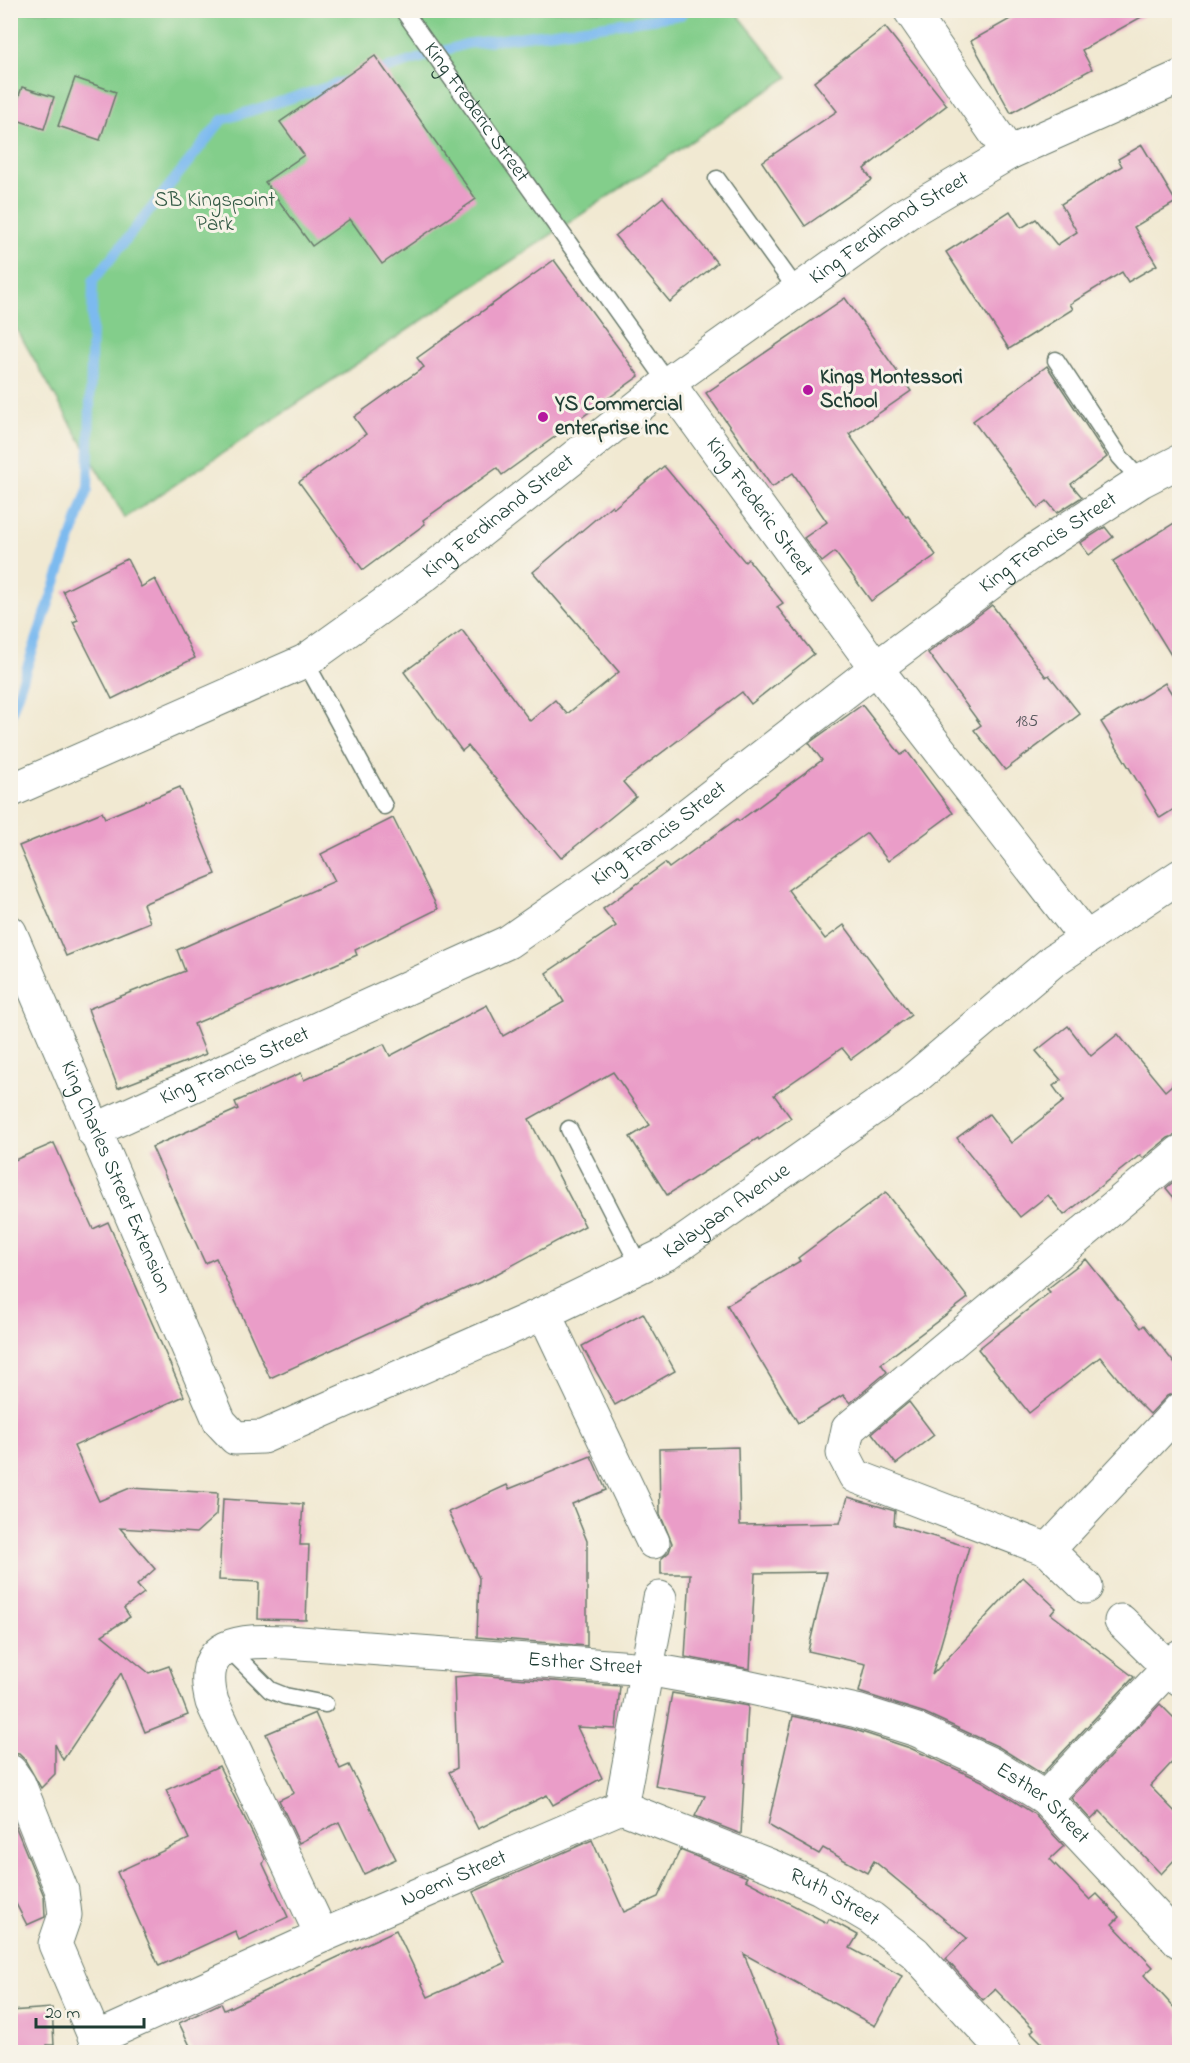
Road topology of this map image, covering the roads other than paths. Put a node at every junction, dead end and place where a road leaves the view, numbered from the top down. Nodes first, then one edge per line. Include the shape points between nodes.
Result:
1 (403, 10) edge
2 (910, 10) edge
3 (1179, 76) edge
4 (1009, 153) junction
5 (717, 179) dead end
6 (797, 290) junction
7 (1056, 360) dead end
8 (668, 383) junction
9 (1179, 461) edge
10 (1141, 481) junction
11 (305, 661) junction
12 (876, 668) junction
13 (10, 791) edge
14 (384, 806) dead end
15 (1179, 876) edge
16 (10, 932) edge
17 (1085, 937) junction
18 (569, 1129) dead end
19 (93, 1131) junction
20 (1179, 1152) edge
21 (640, 1267) junction
22 (544, 1313) junction
23 (1179, 1409) edge
24 (220, 1422) joint
25 (653, 1542) dead end
26 (1048, 1550) junction
27 (1086, 1587) dead end
28 (660, 1598) dead end
29 (1121, 1621) dead end
30 (226, 1646) junction
31 (1176, 1667) edge
32 (647, 1669) junction
33 (325, 1704) dead end
34 (10, 1771) edge
35 (1045, 1798) junction
36 (621, 1807) junction
37 (322, 1936) junction
38 (1179, 1942) edge
39 (98, 2046) edge
40 (1005, 2052) edge

1 - 8 lane, King Frederic Street
2 - 4 street
3 - 4 street, King Ferdinand Street
4 - 6 street, King Ferdinand Street via 907,213
5 - 6 lane
6 - 8 street, King Ferdinand Street
7 - 10 lane via 1120,457
8 - 11 street, King Ferdinand Street via 425,574
8 - 12 street, King Frederic Street
9 - 10 street, King Francis Street
10 - 12 street, King Francis Street via 1032,552
11 - 13 street, King Ferdinand Street
11 - 14 lane
12 - 17 street, King Frederic Street
12 - 19 street, King Francis Street via 656,838 508,942
15 - 17 street, Kalayaan Avenue
16 - 19 street, King Charles Street Extension
17 - 21 street, Kalayaan Avenue via 909,1083 668,1253
18 - 21 lane
19 - 24 street, King Charles Street Extension
20 - 26 street via 848,1429 843,1453 855,1476
21 - 22 street, Kalayaan Avenue
22 - 24 street, Kalayaan Avenue via 263,1437 235,1438
22 - 25 street
23 - 26 street
26 - 27 street
28 - 32 street
29 - 31 street
30 - 32 street, Esther Street via 248,1641 287,1642
30 - 33 lane via 270,1690
30 - 37 street via 211,1662 207,1681 212,1702
31 - 35 street
32 - 35 street, Esther Street via 857,1711 917,1730 991,1764
32 - 36 street
34 - 39 street via 28,1804 62,1891 65,1915 55,1944
35 - 38 street, Esther Street
36 - 37 street, Noemi Street
36 - 40 street, Ruth Street via 771,1866 820,1888 871,1918 915,1953
37 - 39 street, Noemi Street

